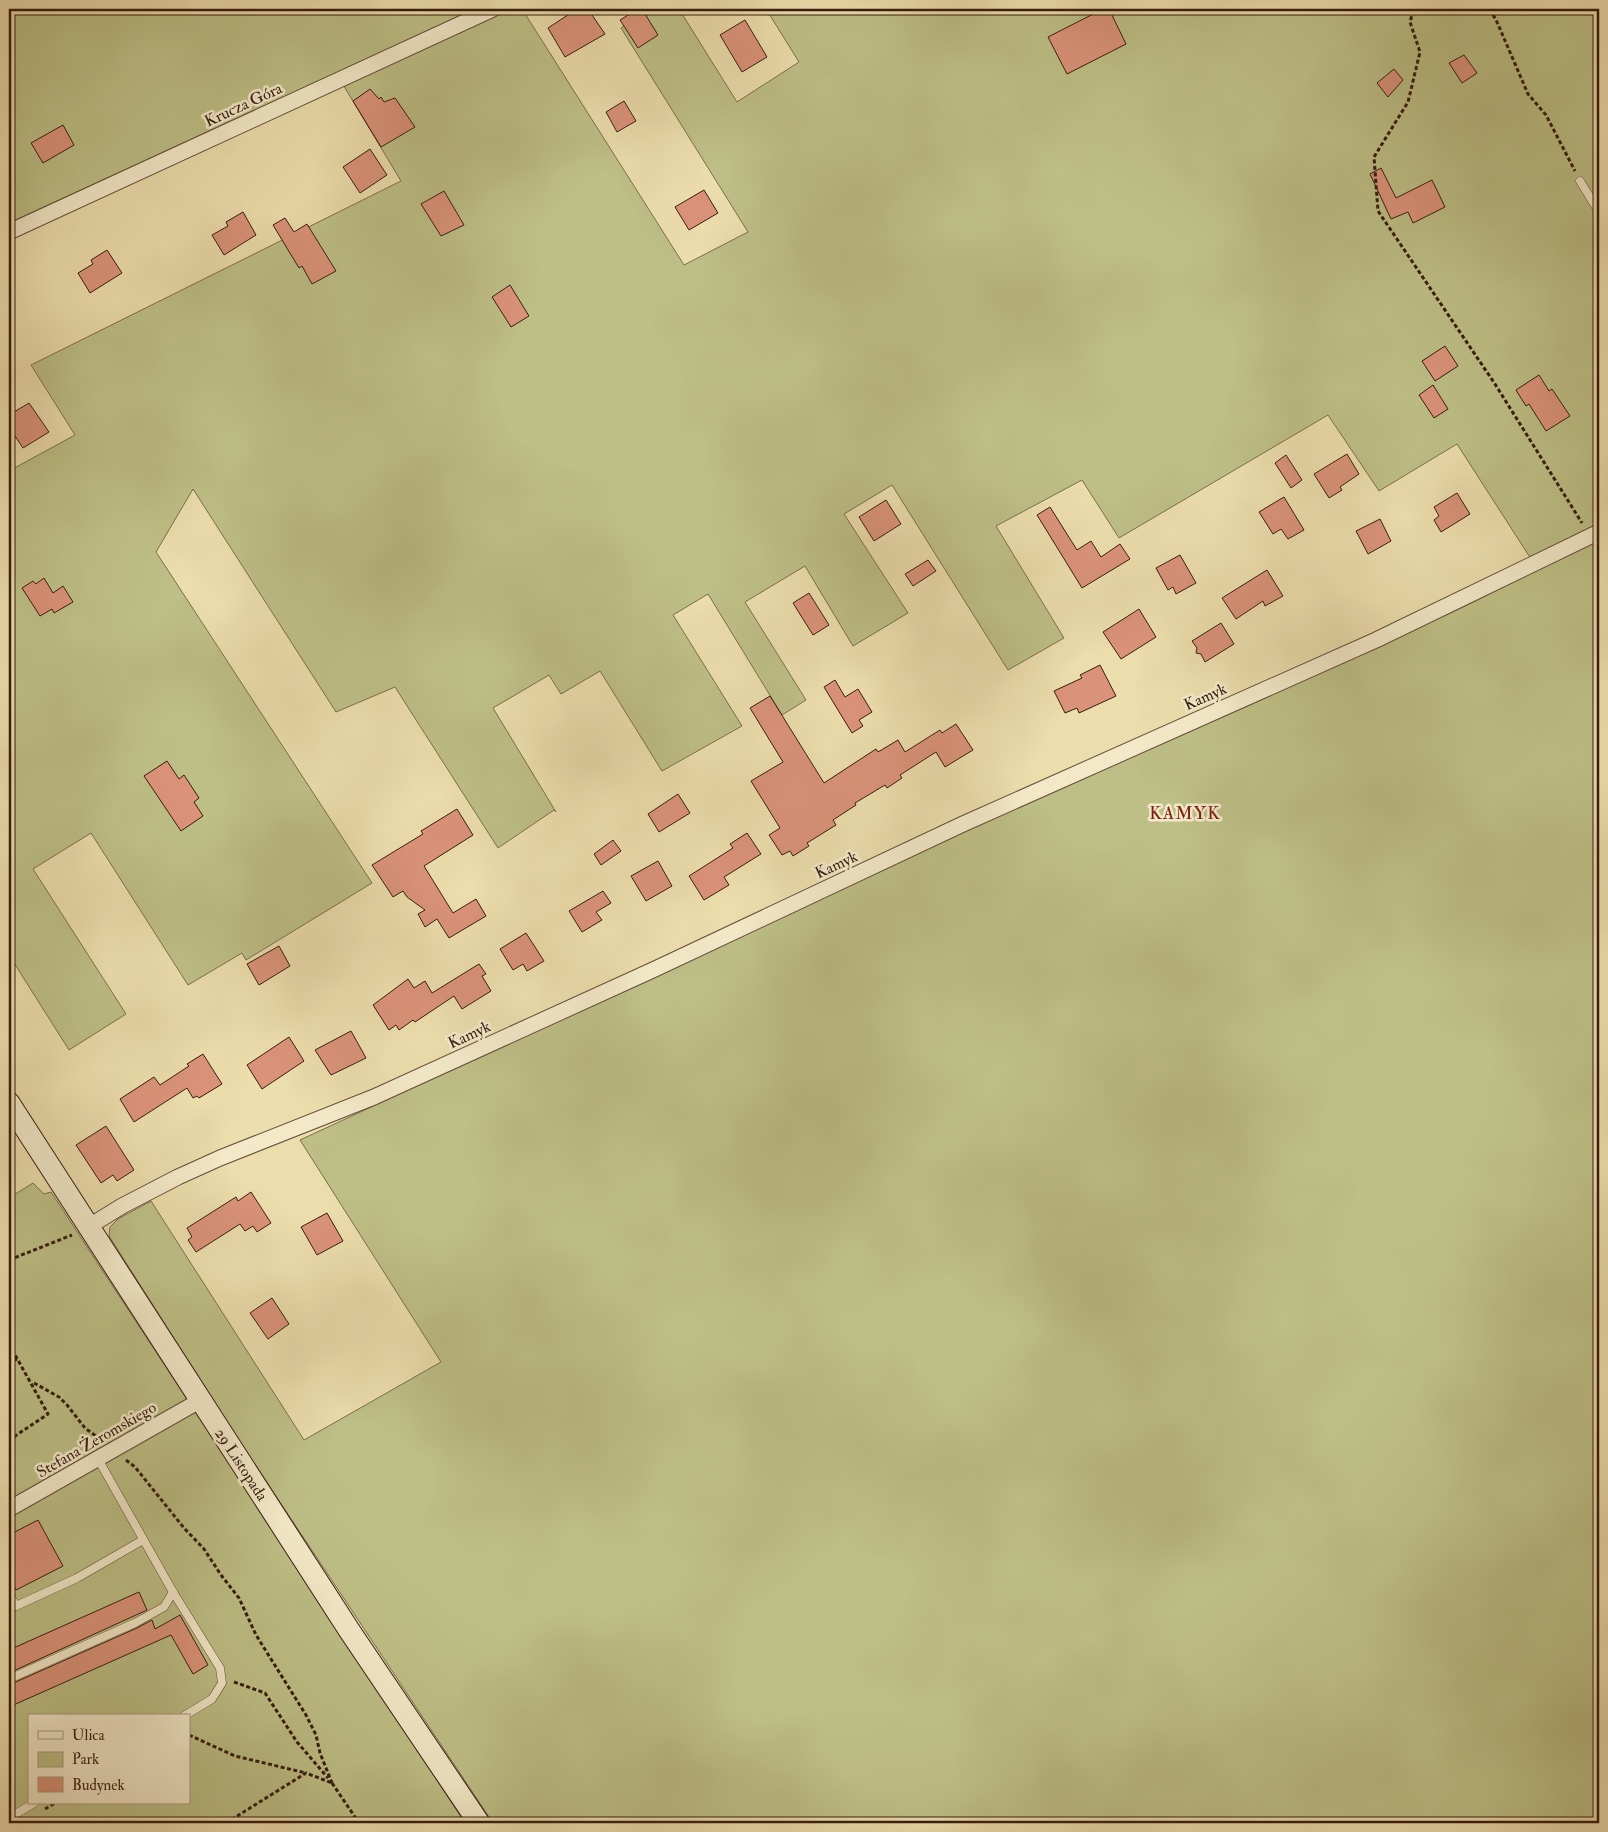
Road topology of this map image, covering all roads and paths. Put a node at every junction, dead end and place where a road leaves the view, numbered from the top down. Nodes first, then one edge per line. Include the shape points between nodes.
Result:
1 (493, 9) edge
2 (1422, 9) edge
3 (1490, 9) edge
4 (1580, 180) joint
5 (1599, 212) edge
6 (9, 232) edge
7 (1595, 534) edge
8 (9, 1103) edge
9 (88, 1226) junction
10 (9, 1260) edge
11 (9, 1344) edge
12 (17, 1359) junction
13 (9, 1363) edge
14 (34, 1383) dead end
15 (201, 1400) junction
16 (9, 1434) edge
17 (10, 1440) edge
18 (114, 1450) junction
19 (98, 1459) junction
20 (9, 1509) edge
21 (143, 1540) junction
22 (173, 1592) junction
23 (9, 1594) edge
24 (9, 1679) edge
25 (229, 1680) dead end
26 (188, 1714) edge
27 (190, 1735) edge
28 (306, 1773) junction
29 (9, 1777) edge
30 (332, 1783) junction
31 (15, 1788) dead end
32 (32, 1804) edge
33 (9, 1818) edge
34 (226, 1823) edge
35 (359, 1823) edge
36 (479, 1823) edge

1 - 6 street, Krucza Góra
2 - 7 path via 1412,15 1410,22 1420,52 1408,102 1374,157 1378,211
3 - 4 path via 1528,94 1546,115
4 - 5 lane
7 - 9 street, Kamyk via 1385,636 963,824 374,1097 178,1176
8 - 9 street, 29 Listopada
9 - 10 path
9 - 15 street, 29 Listopada
11 - 12 path
12 - 13 path
12 - 17 path via 48,1414
14 - 18 path via 59,1397 85,1428
15 - 18 street, Stefana Żeromskiego
15 - 36 street, 29 Listopada
16 - 17 path
18 - 19 street, Stefana Żeromskiego
18 - 30 path via 135,1467 204,1549 239,1598 256,1635 306,1715
19 - 20 street, Stefana Żeromskiego
19 - 21 lane
21 - 22 lane
21 - 23 lane via 77,1578 16,1606
22 - 24 lane via 164,1607 135,1623
22 - 26 lane via 220,1668 222,1683 212,1700
25 - 30 path via 265,1693 297,1742
27 - 28 path via 235,1756
28 - 30 path
28 - 34 path
29 - 31 path
30 - 35 path
32 - 33 lane

